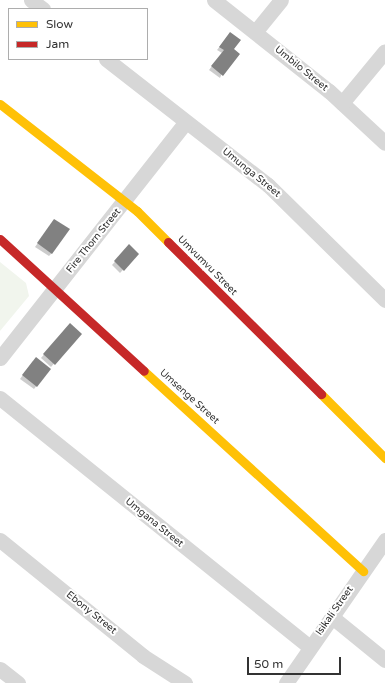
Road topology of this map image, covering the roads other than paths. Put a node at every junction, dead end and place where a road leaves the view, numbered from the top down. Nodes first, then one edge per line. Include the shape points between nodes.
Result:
1 (31, 0) edge
2 (214, 0) edge
3 (281, 0) edge
4 (42, 8) edge
5 (255, 32) junction
6 (385, 51) edge
7 (107, 60) edge
8 (342, 103) junction
9 (0, 104) edge
10 (186, 122) junction
11 (385, 143) edge
12 (125, 202) junction
13 (0, 239) edge
14 (55, 289) junction
15 (385, 300) edge
16 (0, 358) edge
17 (0, 398) edge
18 (385, 458) edge
19 (0, 540) edge
20 (385, 540) edge
21 (363, 571) junction
22 (332, 616) junction
23 (310, 647) junction
24 (385, 660) edge
25 (0, 669) edge
26 (18, 683) edge
27 (185, 683) edge
28 (286, 683) edge

1 - 4 street
2 - 5 street, Umbilo Street
3 - 5 street
5 - 8 street, Umbilo Street
6 - 8 street
7 - 10 street, Umunga Street
8 - 11 street, Umbilo Street
9 - 12 street, Umvumvu Street
10 - 12 street, Fire Thorn Street
10 - 15 street, Umunga Street via 279,195
12 - 14 street, Fire Thorn Street
12 - 18 street, Umvumvu Street
13 - 14 street, Umsenge Street
14 - 16 street, Fire Thorn Street
14 - 21 street, Umsenge Street
17 - 23 street, Umgana Street
19 - 27 street, Ebony Street via 143,656
20 - 21 street, Isikali Street
21 - 22 street, Isikali Street
22 - 23 street, Isikali Street
22 - 24 street
23 - 28 street, Isikali Street
25 - 26 street

